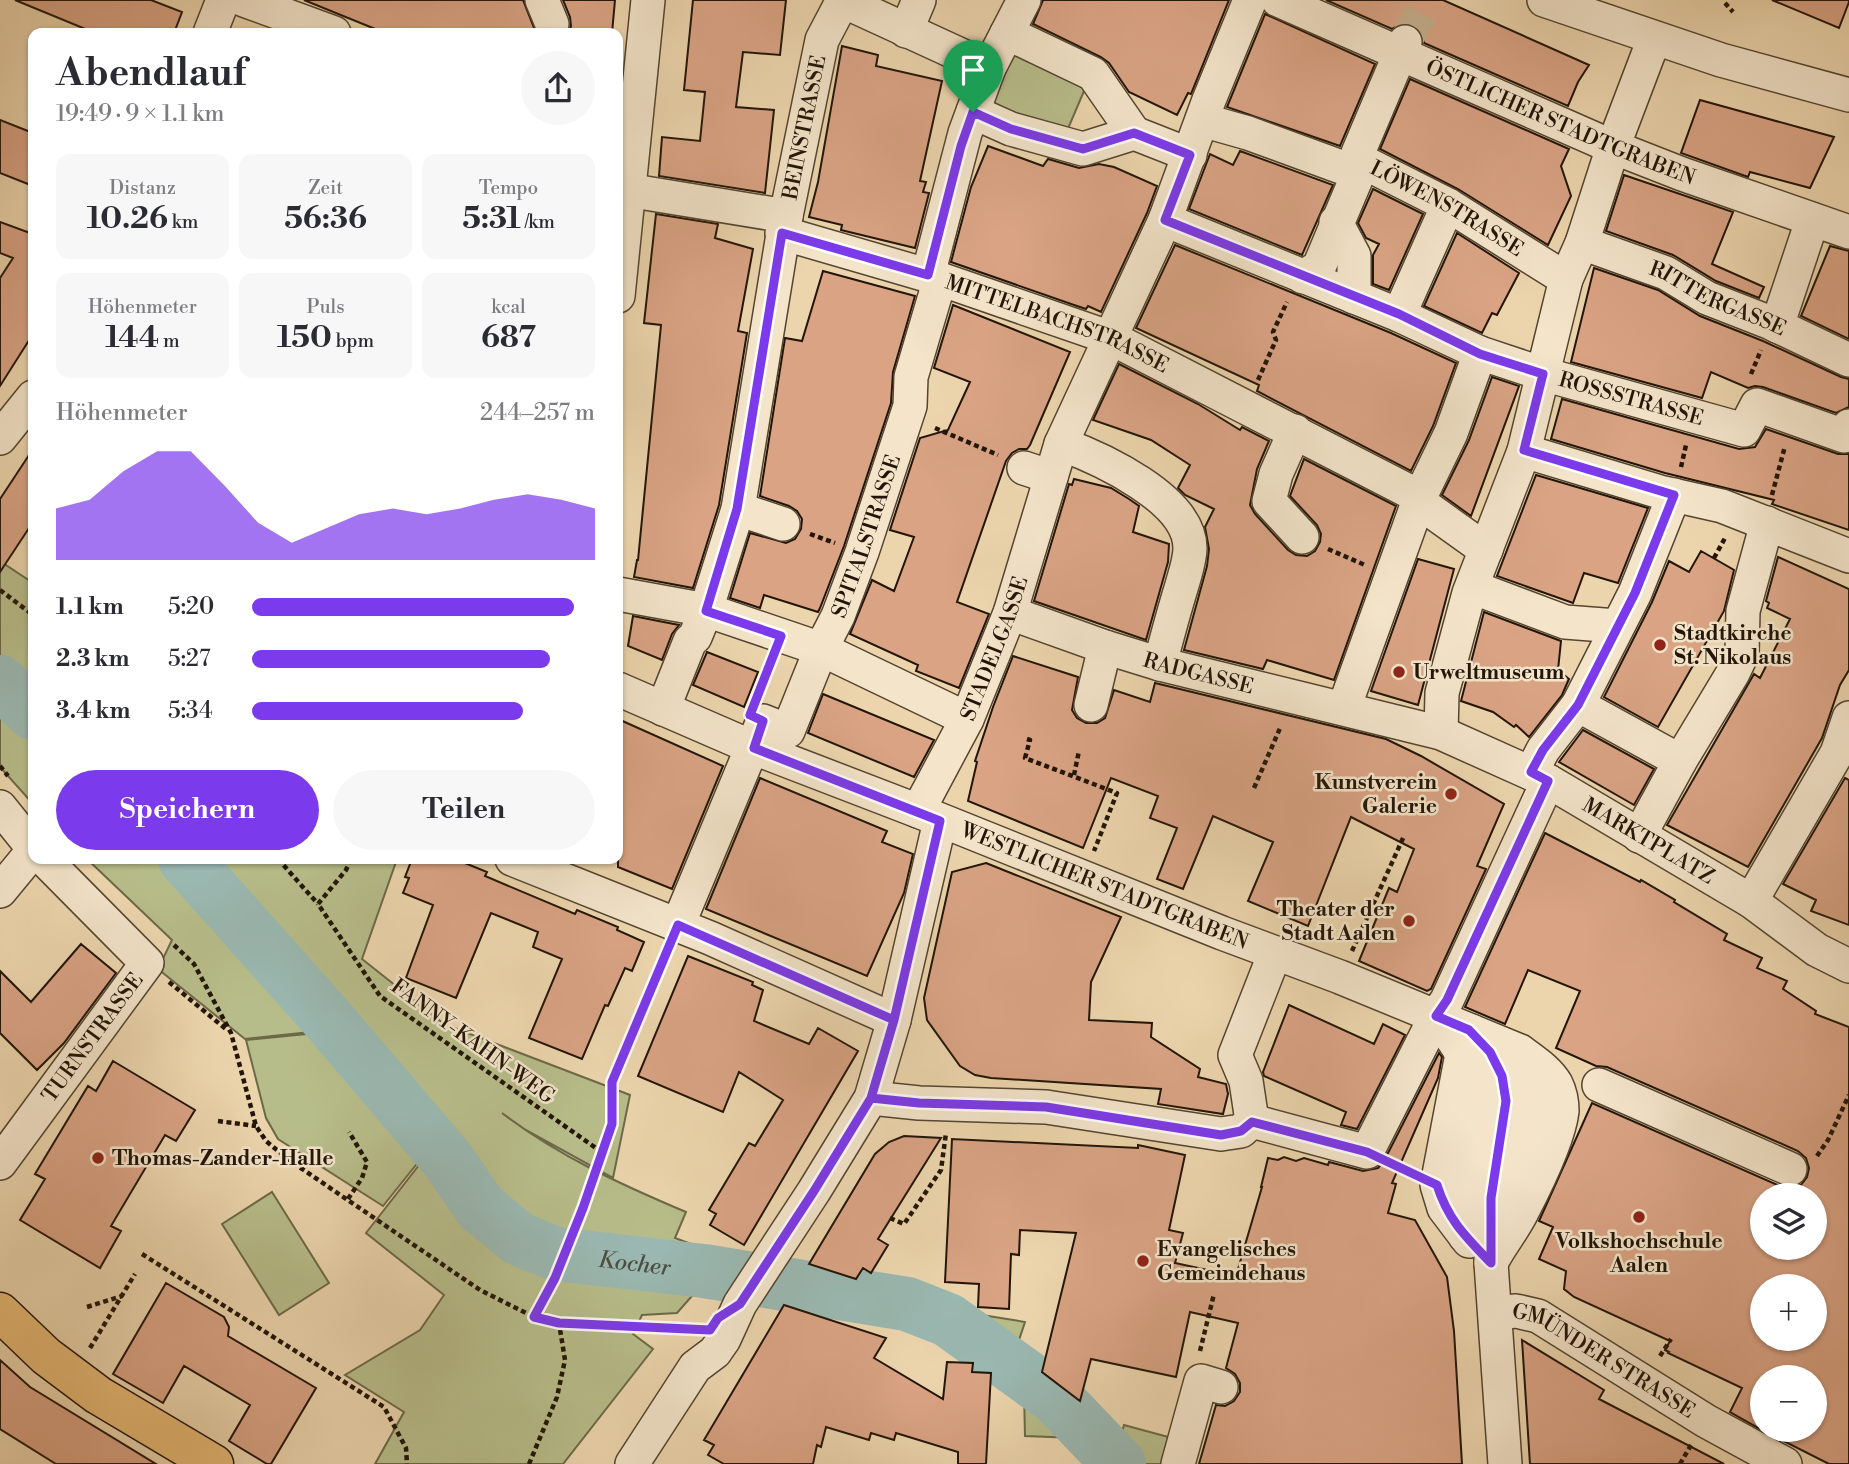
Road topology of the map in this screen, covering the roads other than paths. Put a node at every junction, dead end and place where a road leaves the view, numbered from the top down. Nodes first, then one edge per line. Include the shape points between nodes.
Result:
1 (223, 0) edge
2 (244, 0) edge
3 (648, 0) edge
4 (919, 0) edge
5 (1024, 0) edge
6 (1250, 0) edge
7 (1278, 0) edge
8 (1544, 0) edge
9 (843, 1) edge
10 (212, 28) edge
11 (320, 28) edge
12 (906, 31) junction
13 (1007, 33) junction
14 (1654, 39) junction
15 (1402, 47) junction
16 (989, 68) junction
17 (1849, 95) edge
18 (627, 107) edge
19 (969, 122) junction
20 (1134, 133) junction
21 (1197, 134) junction
22 (625, 144) edge
23 (1613, 147) junction
24 (1356, 166) junction
25 (627, 190) junction
26 (1448, 205) junction
27 (1811, 219) junction
28 (1165, 220) junction
29 (1336, 222) junction
30 (784, 224) junction
31 (1849, 232) edge
32 (623, 237) edge
33 (1582, 243) junction
34 (1301, 276) junction
35 (934, 277) junction
36 (1566, 279) junction
37 (1354, 297) junction
38 (1399, 314) junction
39 (1769, 323) junction
40 (1111, 338) junction
41 (1480, 354) junction
42 (1849, 360) edge
43 (1543, 374) junction
44 (28, 411) edge
45 (1849, 426) edge
46 (1295, 431) junction
47 (0, 438) edge
48 (1061, 444) junction
49 (1524, 450) junction
50 (1674, 495) junction
51 (1419, 500) junction
52 (737, 509) junction
53 (1764, 522) junction
54 (783, 524) road end
55 (1302, 537) road end
56 (1486, 550) junction
57 (1849, 556) edge
58 (1472, 587) junction
59 (623, 595) edge
60 (706, 611) junction
61 (1010, 613) junction
62 (1618, 626) junction
63 (1105, 648) junction
64 (821, 649) junction
65 (1160, 664) junction
66 (623, 691) edge
67 (1091, 705) dead end
68 (1578, 705) junction
69 (1344, 708) junction
70 (663, 709) junction
71 (967, 719) junction
72 (1849, 719) edge
73 (1440, 733) junction
74 (758, 735) junction
75 (1680, 761) junction
76 (1539, 777) junction
77 (0, 807) edge
78 (929, 816) junction
79 (1639, 836) junction
80 (28, 843) edge
81 (28, 856) edge
82 (49, 864) edge
83 (525, 864) edge
84 (0, 891) edge
85 (1751, 901) junction
86 (678, 925) junction
87 (1275, 953) junction
88 (1849, 966) edge
89 (1436, 1016) junction
90 (894, 1020) junction
91 (1466, 1042) junction
92 (1600, 1085) dead end
93 (871, 1098) junction
94 (1252, 1122) junction
95 (0, 1163) edge
96 (1790, 1169) road end
97 (1496, 1253) junction
98 (743, 1298) junction
99 (0, 1312) edge
100 (1495, 1313) junction
101 (695, 1367) junction
102 (1211, 1384) road end
103 (214, 1464) edge
104 (632, 1464) edge
105 (1178, 1464) edge
106 (1505, 1464) edge
107 (1785, 1464) edge

1 - 10 street
2 - 11 street
3 - 18 street
4 - 12 street
5 - 13 street, SPITALSTRASSE
6 - 21 street, STADELGASSE
7 - 15 street, ÖSTLICHER STADTGRABEN
8 - 14 street
9 - 12 street
9 - 30 street, BEINSTRASSE via 822,40
12 - 16 street
13 - 16 street, SPITALSTRASSE
13 - 20 street via 1095,69
14 - 17 street
14 - 23 street
15 - 23 street, ÖSTLICHER STADTGRABEN
15 - 24 street
16 - 19 street, SPITALSTRASSE
18 - 22 street
19 - 20 street via 1083,149
19 - 35 street, SPITALSTRASSE
20 - 21 street, LÖWENSTRASSE
21 - 24 street, LÖWENSTRASSE via 1248,133 1340,167
21 - 28 street, STADELGASSE
22 - 25 street
23 - 27 street, ÖSTLICHER STADTGRABEN
23 - 33 street
24 - 26 street, LÖWENSTRASSE via 1369,165
24 - 29 street via 1356,179
25 - 30 street, MITTELBACHSTRASSE
25 - 32 street
26 - 36 street, LÖWENSTRASSE
26 - 38 street
27 - 31 street, ÖSTLICHER STADTGRABEN
27 - 39 street
28 - 34 street, ROSSSTRASSE
28 - 40 street, STADELGASSE
29 - 34 street via 1319,267
29 - 37 street via 1354,256
30 - 35 street, MITTELBACHSTRASSE
30 - 52 street, BEINSTRASSE
33 - 36 street
33 - 39 street, RITTERGASSE via 1666,273 1707,298
34 - 37 street, ROSSSTRASSE
35 - 40 street, MITTELBACHSTRASSE
35 - 64 street, SPITALSTRASSE via 911,377 907,416 862,552
36 - 43 street
37 - 38 street, ROSSSTRASSE
38 - 41 street, ROSSSTRASSE
39 - 42 street, RITTERGASSE
40 - 46 street, MITTELBACHSTRASSE
40 - 48 street, STADELGASSE
41 - 43 street, ROSSSTRASSE
41 - 51 street via 1451,433
43 - 45 street, ROSSSTRASSE via 1744,430 1757,405 1844,436
43 - 49 street
44 - 47 street
46 - 51 street, MITTELBACHSTRASSE
46 - 55 street via 1269,501
48 - 61 street, STADELGASSE via 1037,473
48 - 65 street via 1142,484 1161,497 1185,528 1190,548
49 - 50 street
49 - 56 street
50 - 53 street
50 - 62 street
51 - 56 street, MITTELBACHSTRASSE
51 - 69 street
52 - 54 street
52 - 60 street, BEINSTRASSE
53 - 57 street
53 - 75 street via 1743,611 1742,654
56 - 58 street
58 - 62 street via 1565,622
58 - 73 street via 1442,693
59 - 60 street
60 - 64 street
60 - 70 street, BEINSTRASSE
61 - 63 street, RADGASSE
61 - 71 street, STADELGASSE
62 - 68 street
63 - 65 street, RADGASSE
63 - 67 street
64 - 71 street
64 - 74 street, SPITALSTRASSE via 788,731
65 - 69 street, RADGASSE
66 - 70 street, WESTLICHER STADTGRABEN
68 - 75 street
68 - 76 street via 1543,750
69 - 73 street, RADGASSE
70 - 74 street, WESTLICHER STADTGRABEN
71 - 78 street, STADELGASSE
72 - 85 street via 1837,753
73 - 76 street, MARKTPLATZ
74 - 78 street, WESTLICHER STADTGRABEN
74 - 86 street
75 - 79 street
76 - 79 street, MARKTPLATZ
76 - 89 street via 1447,1000
77 - 80 street
78 - 87 street, WESTLICHER STADTGRABEN
78 - 90 street, STADELGASSE
79 - 85 street, MARKTPLATZ
81 - 84 street
82 - 95 street, TURNSTRASSE via 147,964
83 - 86 street
85 - 88 street, MARKTPLATZ via 1817,950
86 - 90 street via 715,926 836,978
87 - 89 street, WESTLICHER STADTGRABEN
87 - 94 street via 1235,1055 1246,1081
89 - 91 street, GMÜNDER STRASSE
89 - 94 street via 1367,1152
90 - 93 street, STADELGASSE
91 - 97 street, GMÜNDER STRASSE via 1490,1052 1502,1076 1506,1101 1491,1198
91 - 97 street via 1480,1105 1466,1188 1465,1237
91 - 97 street via 1520,1051 1545,1071 1561,1098 1555,1136 1532,1191
92 - 96 street
93 - 94 street via 1046,1107 1221,1135 1241,1131
93 - 98 street, STADELGASSE
97 - 100 street, GMÜNDER STRASSE
98 - 101 street via 715,1352
98 - 101 street via 718,1318 701,1345
99 - 103 main road via 46,1356 98,1395
100 - 106 street
100 - 107 street, GMÜNDER STRASSE via 1538,1316 1706,1421
101 - 104 street
102 - 105 street

